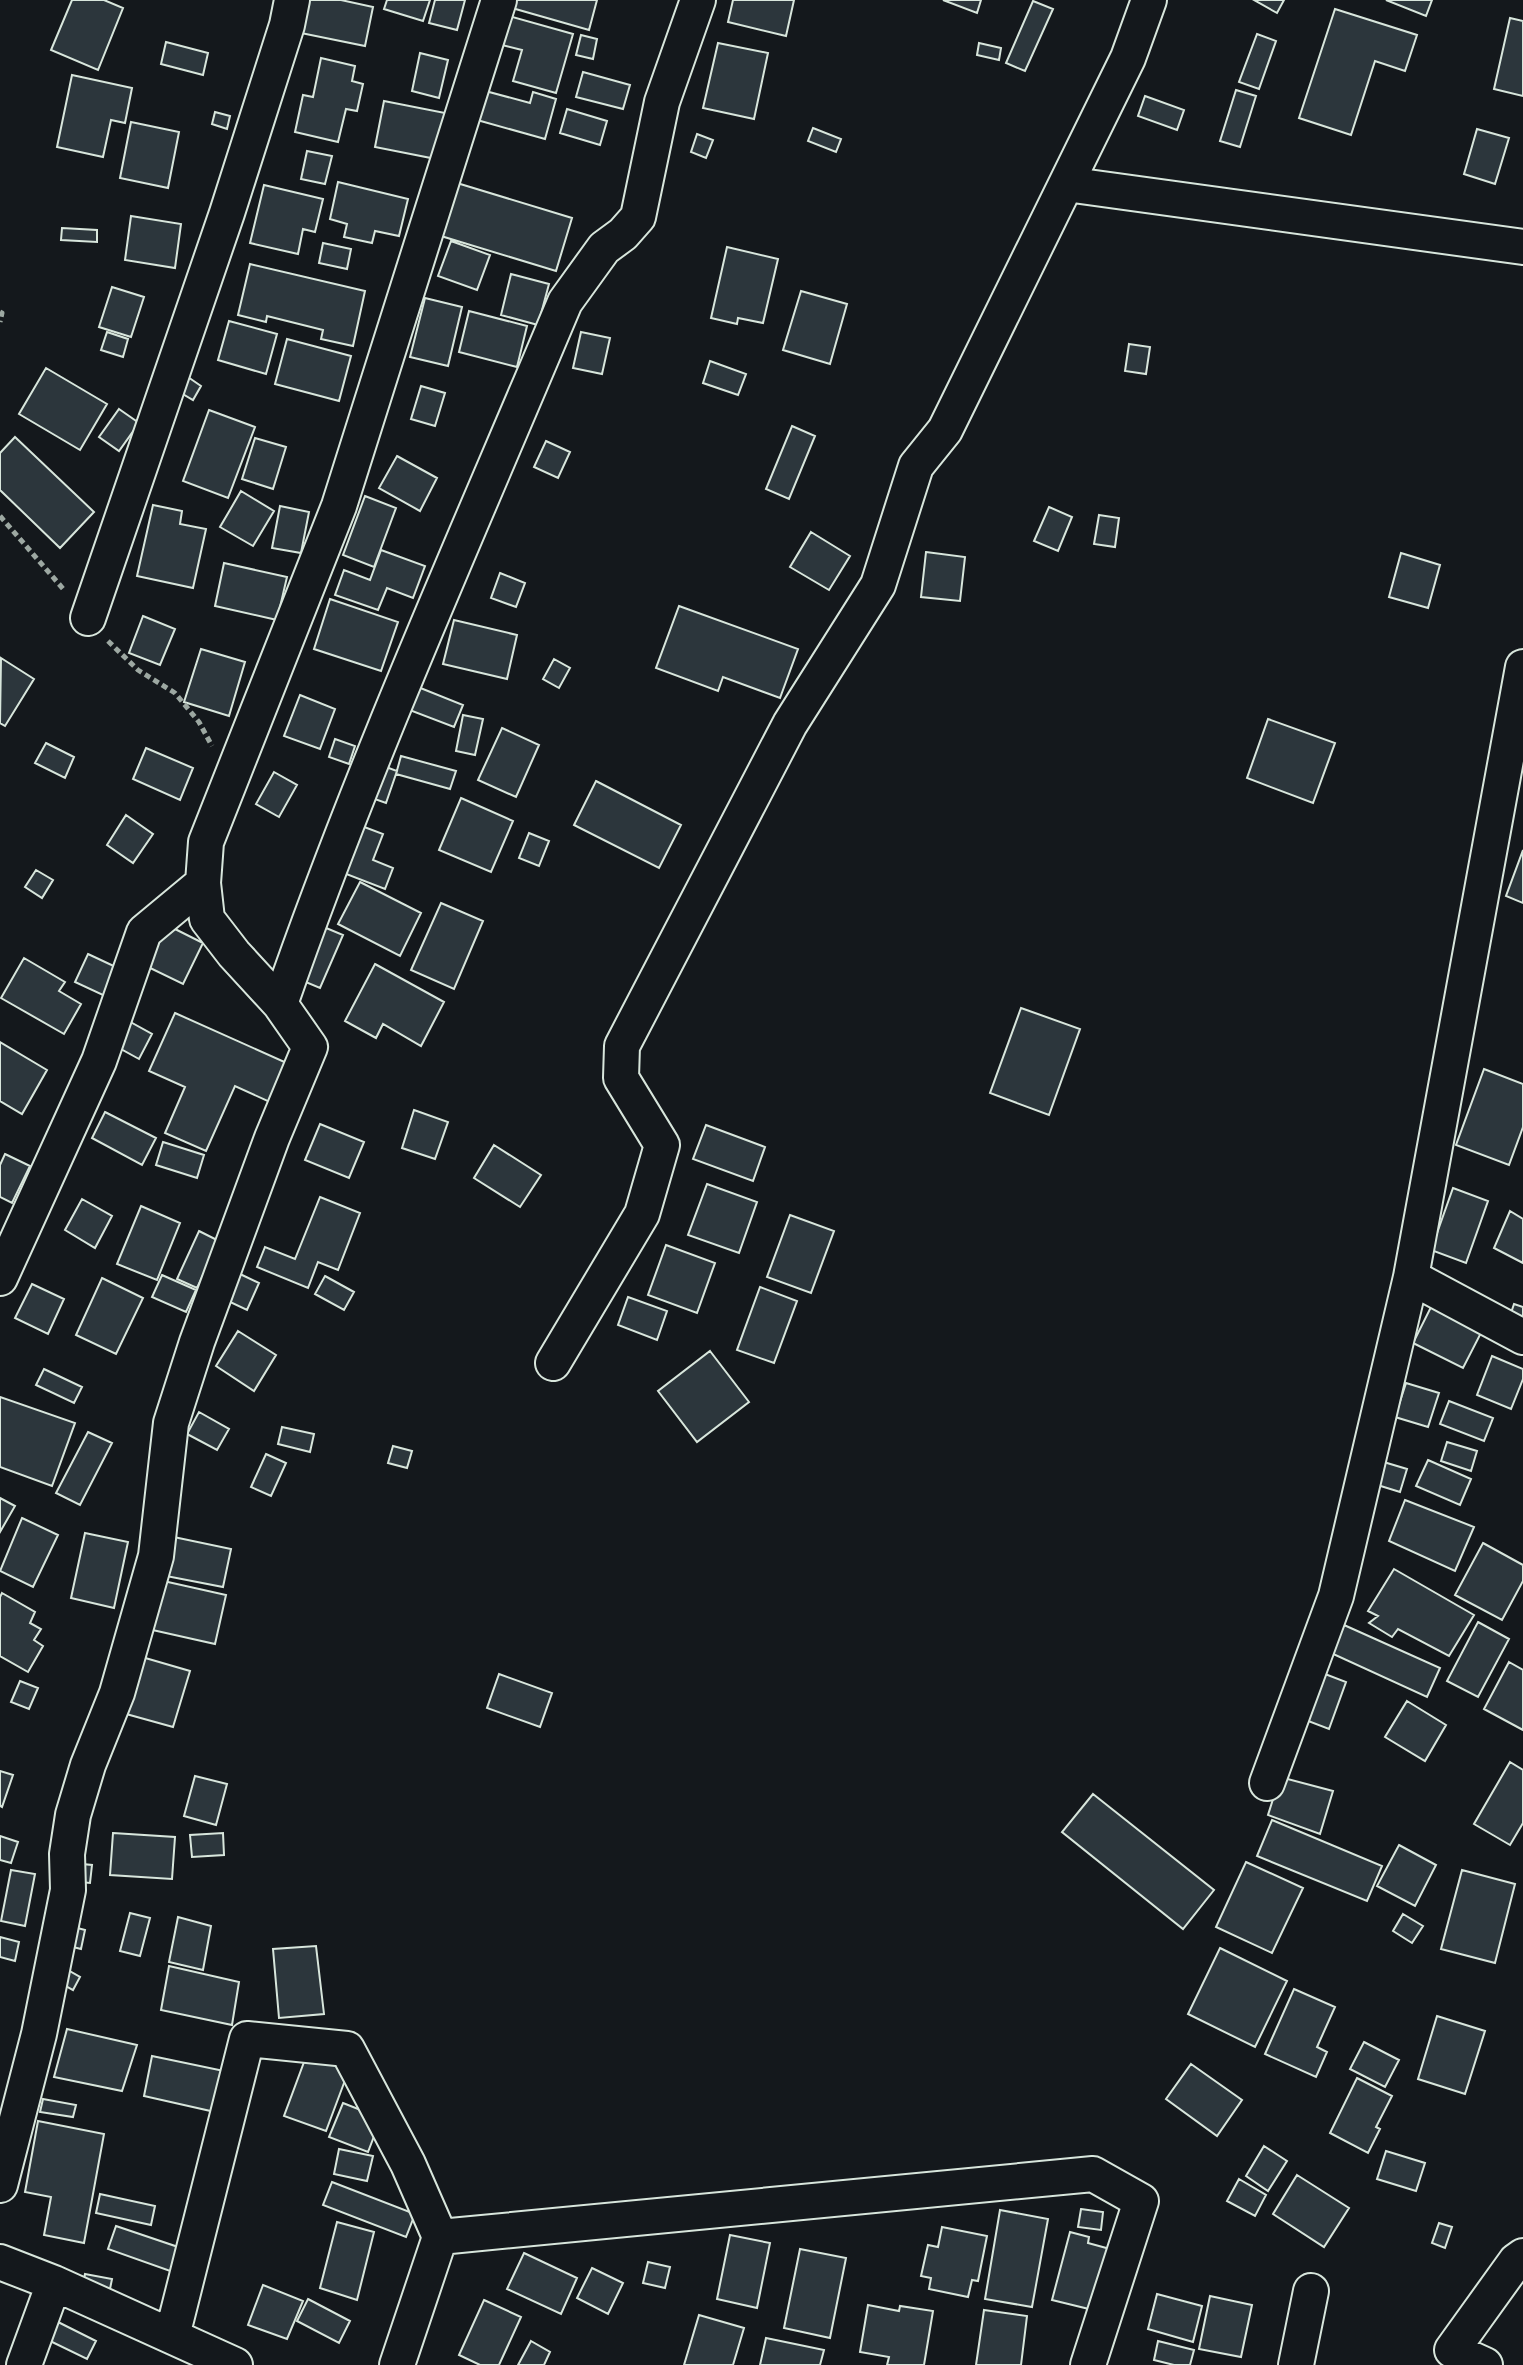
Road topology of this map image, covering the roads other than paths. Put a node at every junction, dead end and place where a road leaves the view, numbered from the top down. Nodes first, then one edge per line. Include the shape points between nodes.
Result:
1 (292, 0) edge
2 (499, 0) edge
3 (698, 0) edge
4 (1149, 0) edge
5 (1066, 184) junction
6 (1523, 247) edge
7 (88, 618) road end
8 (1523, 667) edge
9 (203, 883) junction
10 (280, 1004) junction
11 (1411, 1277) junction
12 (0, 1278) edge
13 (1523, 1337) edge
14 (553, 1363) dead end
15 (1267, 1783) dead end
16 (0, 2185) edge
17 (440, 2237) junction
18 (1523, 2256) edge
19 (0, 2262) edge
20 (54, 2283) junction
21 (1311, 2291) dead end
22 (172, 2336) junction
23 (24, 2365) edge
24 (235, 2365) edge
25 (397, 2365) edge
26 (1088, 2365) edge
27 (1296, 2365) edge
28 (1485, 2365) edge

1 - 7 street via 227,213
2 - 9 street via 339,506 206,842
3 - 10 street via 662,102 638,217 604,248 565,302 389,717
4 - 5 street via 1128,58
5 - 6 street
5 - 14 street via 945,430 916,466 878,585 790,724 622,1046 621,1078 662,1145 642,1214
8 - 11 street
9 - 10 street via 207,919
9 - 12 street via 144,932 99,1061
10 - 16 street via 310,1047 272,1138 171,1423 156,1556 117,1693 73,1815 68,1890 39,2034
11 - 13 street
11 - 15 street via 1336,1596
17 - 22 street via 347,2049 247,2039
17 - 25 street
17 - 26 street via 1093,2174 1141,2201
18 - 28 street via 1452,2350
19 - 20 street
20 - 22 street
20 - 23 street
21 - 27 street
22 - 24 street

